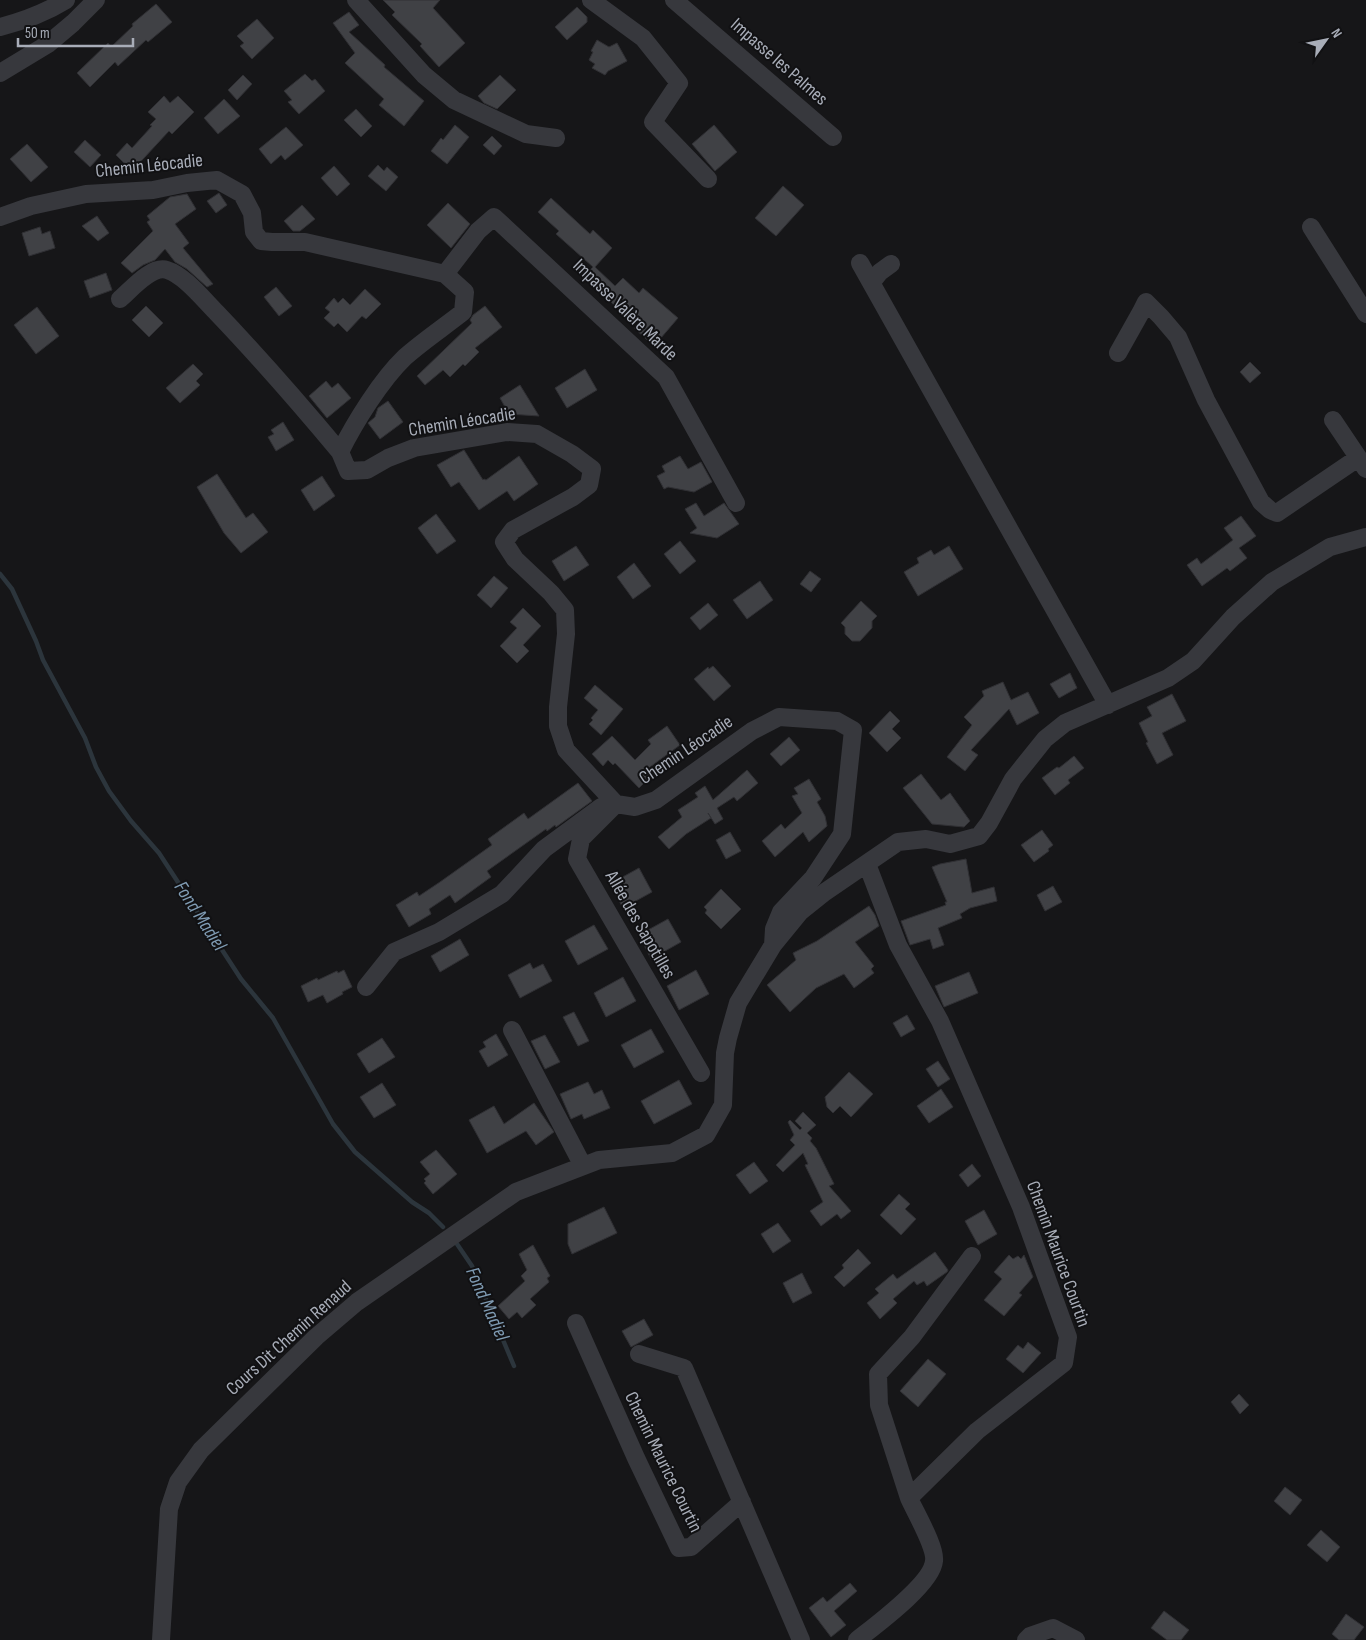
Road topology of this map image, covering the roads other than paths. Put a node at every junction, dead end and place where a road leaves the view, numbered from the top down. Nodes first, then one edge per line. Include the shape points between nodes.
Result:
1 (66, 0) edge
2 (96, 0) edge
3 (356, 0) edge
4 (591, 0) edge
5 (674, 0) edge
6 (0, 27) edge
7 (0, 73) edge
8 (556, 138) dead end
9 (833, 138) dead end
10 (708, 179) dead end
11 (0, 217) edge
12 (1311, 227) dead end
13 (860, 263) dead end
14 (891, 264) dead end
15 (445, 274) junction
16 (872, 282) junction
17 (120, 299) dead end
18 (1366, 314) edge
19 (1118, 354) dead end
20 (1333, 420) dead end
21 (340, 452) junction
22 (1362, 463) edge
23 (736, 503) dead end
24 (1366, 537) edge
25 (1108, 705) junction
26 (614, 801) junction
27 (867, 864) junction
28 (772, 945) junction
29 (366, 987) dead end
30 (512, 1030) dead end
31 (702, 1073) dead end
32 (583, 1166) junction
33 (972, 1256) dead end
34 (576, 1322) dead end
35 (639, 1354) dead end
36 (909, 1498) junction
37 (742, 1502) junction
38 (161, 1640) edge
39 (801, 1640) edge
40 (857, 1640) edge
41 (1026, 1640) edge
42 (1076, 1640) edge

1 - 6 street via 50,10
2 - 7 street via 48,44
3 - 8 street via 424,75 454,100 526,134
4 - 10 street via 643,38 678,83 653,122
5 - 9 street, Impasse les Palmes
11 - 15 street, Chemin Léocadie via 31,206 86,194 153,190 217,180 242,194 252,213 254,232 261,241 305,242
12 - 18 street
13 - 16 street
14 - 16 street
15 - 21 street, Chemin Léocadie via 465,292 463,312 405,358 383,383
15 - 23 street, Impasse Valère Marde via 478,231 494,217 666,377
16 - 25 street
17 - 21 street via 156,270 166,270 180,277 246,344
19 - 22 street via 1146,302 1178,337 1206,400 1261,502 1270,510 1277,513
20 - 22 street
21 - 26 street, Chemin Léocadie via 348,471 367,470 414,448 507,432 536,434 592,469 589,485 513,530 504,542 515,559 564,610 566,634 558,726 566,750
24 - 25 street, Cours Dit Chemin Renaud via 1330,547 1272,582 1233,617 1193,661 1168,678
25 - 27 street, Cours Dit Chemin Renaud via 1065,723 1045,739 1013,780 979,836 950,844 926,839 898,842
26 - 28 street, Chemin Léocadie via 635,807 656,800 752,731 780,717 837,721 853,730 842,834 812,878 781,912
26 - 29 street via 544,849 502,894 439,932 394,952
26 - 31 street, Allée des Sapotilles via 581,840 577,859
27 - 28 street, Cours Dit Chemin Renaud via 800,912
27 - 36 street, Chemin Maurice Courtin via 898,945 940,1022 1021,1208 1068,1337 1064,1363 977,1431
28 - 32 street, Cours Dit Chemin Renaud via 738,1003 725,1053 723,1105 706,1135 672,1153 600,1160
30 - 32 street
32 - 38 street, Cours Dit Chemin Renaud via 516,1192 357,1302 316,1337 201,1450 178,1482 169,1509
33 - 36 street via 912,1337 878,1374 879,1405
34 - 37 street, Chemin Maurice Courtin via 679,1548 691,1548
35 - 37 street via 684,1368
36 - 40 street via 932,1547 934,1562 914,1593
37 - 39 street
41 - 42 street via 1052,1628

